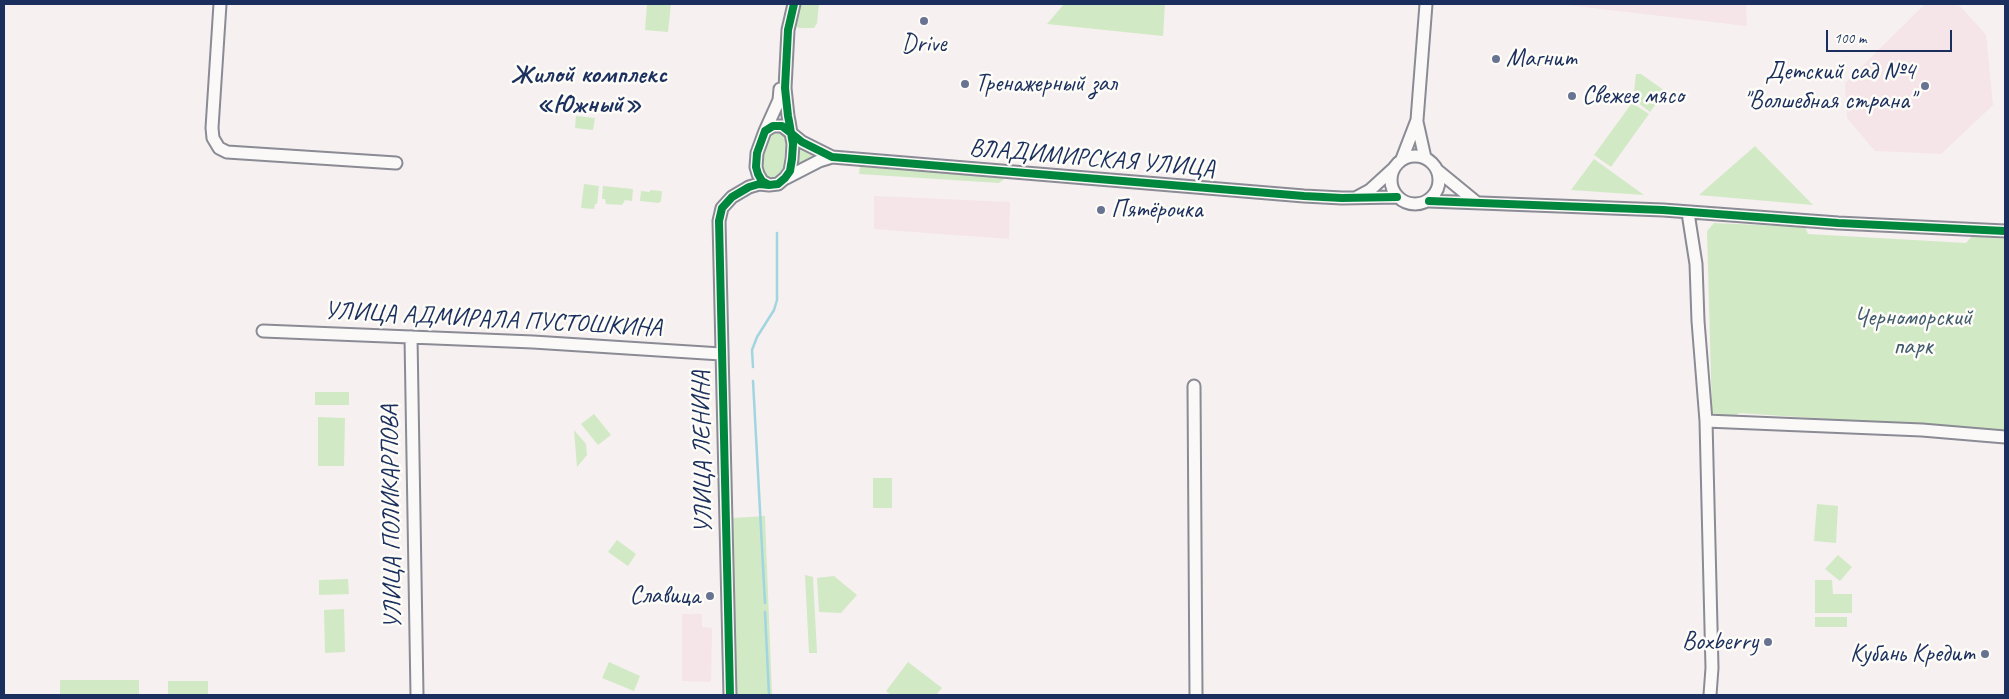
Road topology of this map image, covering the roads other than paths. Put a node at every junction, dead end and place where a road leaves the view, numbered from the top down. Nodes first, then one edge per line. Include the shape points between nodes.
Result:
1 (220, 4) edge
2 (792, 4) edge
3 (1426, 4) edge
4 (1417, 120) junction
5 (765, 132) junction
6 (791, 133) junction
7 (832, 157) junction
8 (1425, 158) junction
9 (1402, 159) junction
10 (396, 163) dead end
11 (756, 166) junction
12 (1393, 169) junction
13 (1437, 170) junction
14 (785, 178) junction
15 (769, 185) junction
16 (749, 187) junction
17 (1356, 197) junction
18 (1397, 197) junction
19 (1428, 201) junction
20 (1476, 202) junction
21 (1688, 213) junction
22 (2005, 232) edge
23 (263, 331) dead end
24 (411, 337) junction
25 (721, 354) junction
26 (1194, 386) dead end
27 (1706, 421) junction
28 (2005, 437) edge
29 (418, 695) edge
30 (730, 695) edge
31 (1196, 695) edge
32 (1710, 695) edge

1 - 10 street via 212,128 219,148 227,152
2 - 5 street via 784,30 779,100
2 - 6 street via 785,88
3 - 4 street
4 - 8 street
4 - 9 street
5 - 6 street, ВЛАДИМИРСКАЯ УЛИЦА via 773,126 782,126
5 - 11 street via 758,147
6 - 7 street, ВЛАДИМИРСКАЯ УЛИЦА
6 - 14 street via 792,159
7 - 14 street, ВЛАДИМИРСКАЯ УЛИЦА
7 - 17 street, ВЛАДИМИРСКАЯ УЛИЦА via 1304,196
8 - 9 street
8 - 13 street
9 - 12 street
11 - 15 street via 762,181
11 - 16 street
12 - 17 street via 1370,190
12 - 18 street via 1391,187
13 - 19 street via 1436,192
13 - 20 street
14 - 15 street, ВЛАДИМИРСКАЯ УЛИЦА via 778,184
15 - 16 street, ВЛАДИМИРСКАЯ УЛИЦА
16 - 25 street, УЛИЦА ЛЕНИНА via 732,197 722,208 719,221
17 - 18 street, ВЛАДИМИРСКАЯ УЛИЦА
18 - 19 street via 1412,205
19 - 20 street
20 - 21 street
21 - 22 street
21 - 27 street via 1696,264
23 - 24 street, УЛИЦА АДМИРАЛА ПУСТОШКИНА
24 - 25 street, УЛИЦА АДМИРАЛА ПУСТОШКИНА
24 - 29 street, УЛИЦА ПОЛИКАРПОВА
25 - 30 street, УЛИЦА ЛЕНИНА
26 - 31 street
27 - 28 street via 1922,430
27 - 32 street

